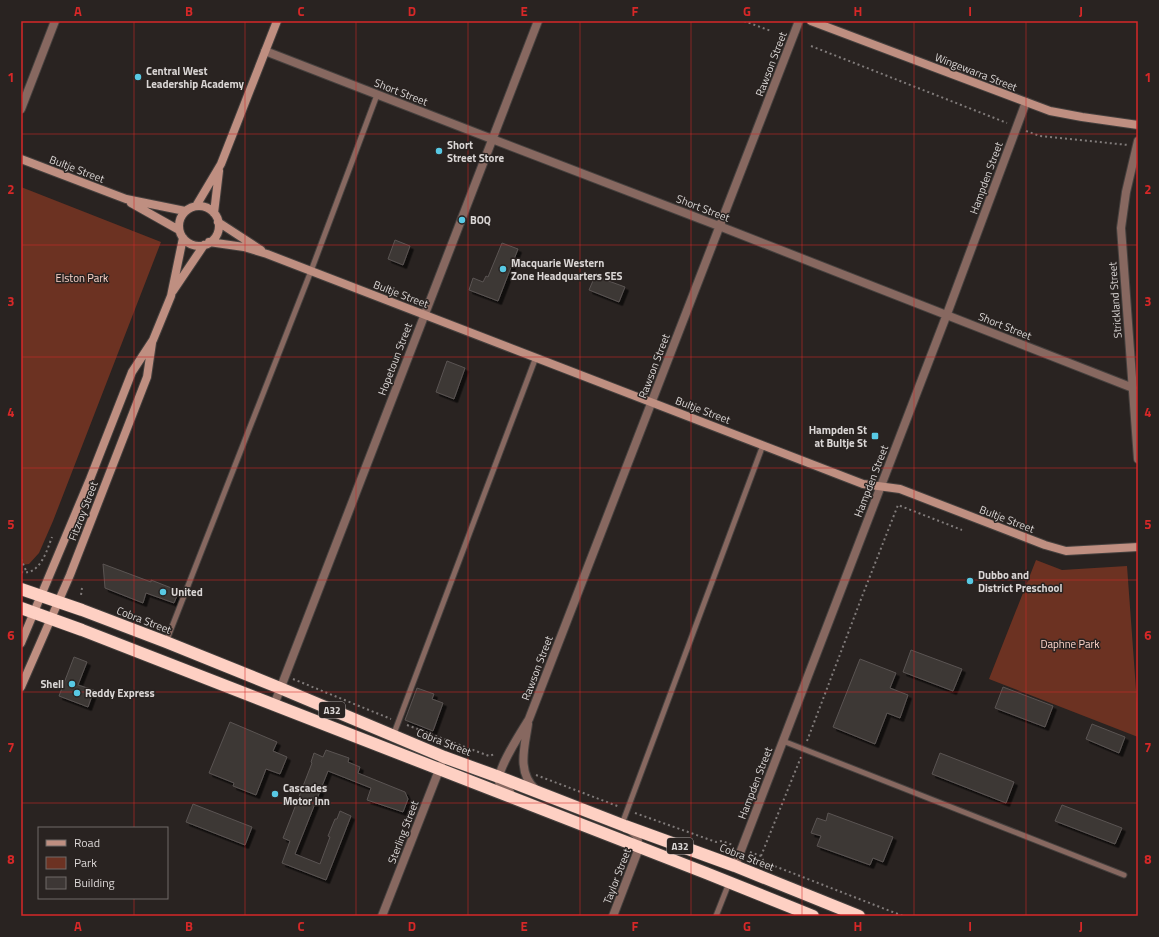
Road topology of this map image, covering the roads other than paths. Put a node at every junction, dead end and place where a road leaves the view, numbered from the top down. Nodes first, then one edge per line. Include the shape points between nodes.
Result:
1 (55, 21) edge
2 (277, 21) edge
3 (538, 21) edge
4 (799, 21) edge
5 (811, 21) edge
6 (265, 51) junction
7 (377, 95) junction
8 (1026, 102) junction
9 (21, 109) edge
10 (1138, 124) edge
11 (492, 140) junction
12 (1137, 144) edge
13 (21, 159) edge
14 (221, 164) junction
15 (126, 199) junction
16 (196, 206) junction
17 (185, 211) junction
18 (214, 213) junction
19 (218, 222) junction
20 (720, 226) junction
21 (179, 230) junction
22 (183, 238) junction
23 (207, 244) junction
24 (267, 254) junction
25 (311, 271) junction
26 (170, 296) junction
27 (947, 314) junction
28 (424, 315) junction
29 (153, 340) junction
30 (536, 357) junction
31 (1133, 388) junction
32 (652, 402) junction
33 (763, 445) junction
34 (1138, 459) edge
35 (880, 486) junction
36 (1138, 547) edge
37 (21, 589) edge
38 (40, 595) junction
39 (58, 602) junction
40 (21, 608) edge
41 (33, 613) junction
42 (51, 619) junction
43 (166, 642) junction
44 (21, 643) edge
45 (21, 687) edge
46 (280, 688) junction
47 (274, 705) junction
48 (529, 719) junction
49 (393, 736) junction
50 (783, 740) junction
51 (444, 757) junction
52 (439, 770) junction
53 (499, 777) junction
54 (540, 793) junction
55 (543, 809) junction
56 (623, 825) junction
57 (640, 848) junction
58 (735, 866) junction
59 (706, 872) junction
60 (1124, 875) dead end
61 (729, 882) junction
62 (806, 896) junction
63 (382, 916) edge
64 (613, 916) edge
65 (716, 916) edge
66 (813, 916) edge
67 (838, 916) edge
68 (858, 916) edge

1 - 9 street
2 - 6 street
3 - 11 street, Hopetoun Street
4 - 20 street, Rawson Street
5 - 8 street, Wingewarra Street
6 - 7 street, Short Street
6 - 14 street
7 - 11 street, Short Street
7 - 25 lane
8 - 10 street, Wingewarra Street via 1050,111
8 - 27 street, Hampden Street
11 - 20 street, Short Street
11 - 28 street, Hopetoun Street
12 - 31 street, Strickland Street via 1121,228
13 - 15 street, Bultje Street
14 - 16 street
14 - 18 street
15 - 17 street, Bultje Street
15 - 21 street, Bultje Street
16 - 17 street
16 - 18 street
17 - 21 street via 179,220
18 - 19 street
19 - 23 street via 216,236
19 - 24 street, Bultje Street
20 - 27 street, Short Street
20 - 32 street, Rawson Street
21 - 22 street
22 - 23 street via 192,245
22 - 26 street, Fitzroy Street
23 - 24 street, Bultje Street via 244,248
23 - 26 street, Fitzroy Street
24 - 25 street, Bultje Street
25 - 28 street, Bultje Street
25 - 43 lane
26 - 29 street, Fitzroy Street
27 - 31 street, Short Street
27 - 35 street, Hampden Street
28 - 30 street, Bultje Street
28 - 46 street, Hopetoun Street
29 - 38 street, Fitzroy Street via 132,372
29 - 39 street, Fitzroy Street via 147,377
30 - 32 street, Bultje Street
30 - 49 lane
31 - 34 street, Strickland Street
32 - 33 street, Bultje Street
32 - 48 street, Rawson Street
33 - 35 street, Bultje Street via 863,484
33 - 56 lane
35 - 36 street, Bultje Street via 900,489 1066,552
35 - 50 street, Hampden Street
37 - 38 highway, Cobra Street / A32
38 - 39 highway, Cobra Street / A32
38 - 41 street, Fitzroy Street
39 - 42 street, Fitzroy Street
39 - 43 highway, Cobra Street / A32
40 - 41 highway, A32
41 - 42 highway, A32
41 - 44 street, Fitzroy Street
42 - 45 street, Fitzroy Street
42 - 47 highway, A32
43 - 46 highway, Cobra Street / A32
46 - 47 street, Hopetoun Street
46 - 49 highway, Cobra Street / A32
47 - 52 highway, A32
48 - 53 street, Rawson Street via 506,758
48 - 54 street, Rawson Street via 523,755 524,772 529,783
49 - 51 highway, Cobra Street / A32
50 - 58 street, Hampden Street
50 - 60 lane
51 - 52 street, Sterling Street
51 - 53 highway, Cobra Street / A32
52 - 55 highway, A32
52 - 63 street, Sterling Street
53 - 54 highway, Cobra Street / A32
53 - 55 street via 503,788
54 - 56 highway, Cobra Street / A32
55 - 57 highway, A32
56 - 57 street, Taylor Street via 636,836
56 - 58 highway, Cobra Street / A32
57 - 59 highway, A32
57 - 64 street, Taylor Street
58 - 59 highway via 721,874
58 - 62 highway, Cobra Street / A32
58 - 66 highway via 737,876 742,880
59 - 61 highway, A32
61 - 65 lane
61 - 66 highway, A32
62 - 67 highway via 828,907
62 - 68 highway, Cobra Street / A32

